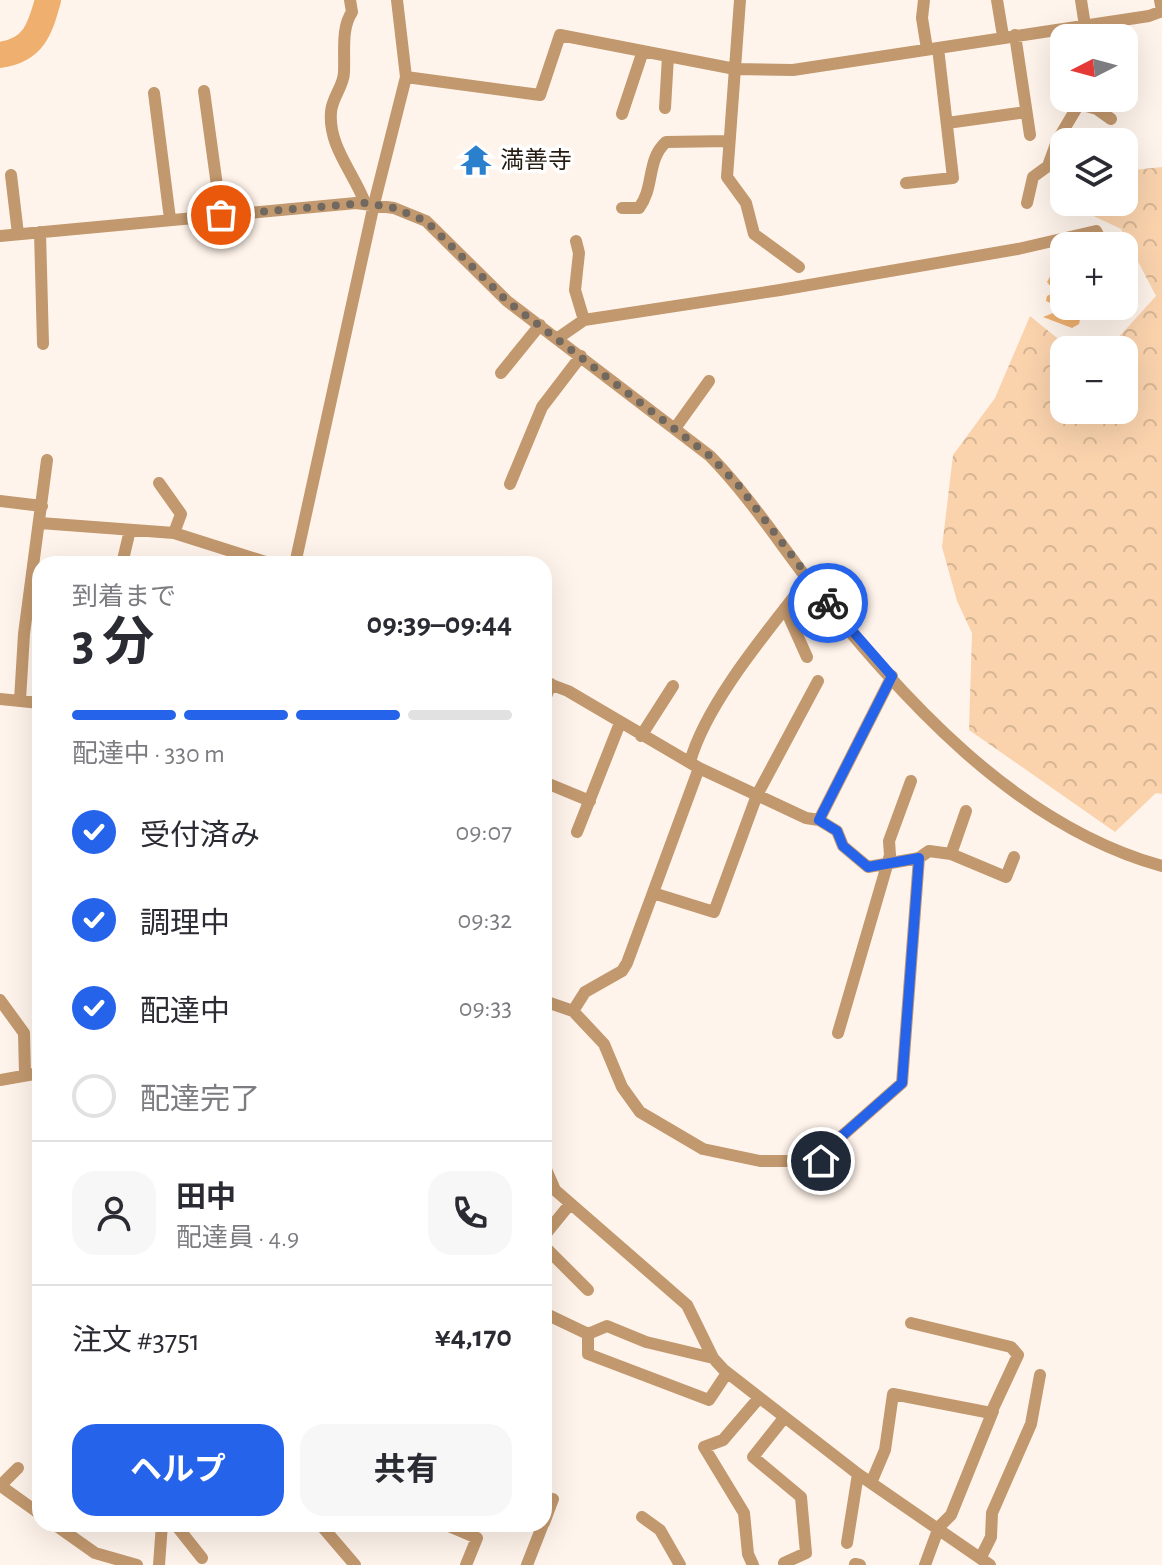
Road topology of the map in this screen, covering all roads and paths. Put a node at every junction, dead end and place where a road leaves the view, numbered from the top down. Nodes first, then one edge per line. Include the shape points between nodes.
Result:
1 (350, 0) edge
2 (397, 0) edge
3 (740, 0) edge
4 (924, 0) edge
5 (997, 0) edge
6 (1081, 0) edge
7 (1160, 0) edge
8 (1085, 24) edge
9 (1098, 24) edge
10 (1050, 31) edge
11 (1009, 36) junction
12 (932, 48) junction
13 (643, 51) junction
14 (668, 56) junction
15 (735, 69) junction
16 (406, 77) junction
17 (204, 91) dead end
18 (154, 93) dead end
19 (665, 108) dead end
20 (1026, 112) junction
21 (1072, 112) edge
22 (1101, 112) edge
23 (622, 114) dead end
24 (1111, 119) dead end
25 (947, 123) junction
26 (1030, 135) dead end
27 (729, 141) junction
28 (11, 175) dead end
29 (906, 183) dead end
30 (1027, 203) dead end
31 (369, 204) junction
32 (622, 208) dead end
33 (221, 215) junction
34 (170, 219) junction
35 (40, 232) junction
36 (18, 234) junction
37 (0, 236) edge
38 (576, 241) dead end
39 (1050, 242) edge
40 (799, 267) dead end
41 (584, 320) junction
42 (540, 325) junction
43 (558, 338) junction
44 (43, 344) dead end
45 (581, 356) junction
46 (501, 373) dead end
47 (709, 381) dead end
48 (676, 427) junction
49 (47, 460) dead end
50 (159, 483) dead end
51 (510, 484) dead end
52 (0, 501) edge
53 (42, 506) junction
54 (40, 523) junction
55 (130, 530) junction
56 (174, 533) junction
57 (35, 556) edge
58 (124, 556) edge
59 (247, 556) edge
60 (297, 556) edge
61 (32, 578) edge
62 (808, 579) junction
63 (785, 608) junction
64 (807, 657) dead end
65 (892, 676) junction
66 (818, 681) dead end
67 (552, 686) edge
68 (673, 686) dead end
69 (0, 699) edge
70 (20, 700) junction
71 (32, 702) edge
72 (620, 723) junction
73 (641, 736) junction
74 (695, 765) junction
75 (911, 781) dead end
76 (552, 785) edge
77 (757, 795) junction
78 (590, 801) junction
79 (966, 811) dead end
80 (819, 820) junction
81 (577, 832) dead end
82 (951, 854) junction
83 (1014, 857) dead end
84 (919, 858) junction
85 (887, 865) junction
86 (1162, 866) edge
87 (653, 893) junction
88 (0, 1000) edge
89 (552, 1004) edge
90 (573, 1011) junction
91 (838, 1033) dead end
92 (25, 1073) junction
93 (32, 1073) edge
94 (0, 1080) edge
95 (552, 1190) edge
96 (570, 1204) junction
97 (552, 1226) edge
98 (552, 1254) edge
99 (588, 1290) dead end
100 (552, 1317) edge
101 (911, 1323) dead end
102 (588, 1334) junction
103 (713, 1358) junction
104 (727, 1373) junction
105 (1040, 1375) dead end
106 (759, 1398) junction
107 (993, 1411) junction
108 (784, 1418) junction
109 (18, 1468) dead end
110 (858, 1474) junction
111 (871, 1483) junction
112 (0, 1486) edge
113 (32, 1508) edge
114 (642, 1517) dead end
115 (939, 1527) junction
116 (65, 1532) edge
117 (161, 1532) edge
118 (181, 1532) edge
119 (327, 1532) edge
120 (463, 1532) edge
121 (540, 1532) edge
122 (847, 1543) dead end
123 (202, 1558) dead end
124 (986, 1561) edge
125 (784, 1563) edge
126 (137, 1565) edge
127 (159, 1565) edge
128 (355, 1565) edge
129 (466, 1565) edge
130 (527, 1565) edge
131 (680, 1565) edge
132 (753, 1565) edge
133 (925, 1565) edge

1 - 31 street via 344,78 332,101 331,133
2 - 16 street
3 - 15 street
4 - 12 street via 922,18
5 - 11 street
6 - 8 street
7 - 9 street via 1162,11
10 - 11 street
11 - 12 street
11 - 20 street
12 - 15 street via 793,70
12 - 25 street
13 - 14 street
13 - 16 street via 560,35 540,95
13 - 23 street
14 - 15 street
14 - 19 street
15 - 27 street
16 - 31 street
17 - 33 street
18 - 34 street
20 - 25 street
20 - 26 street
21 - 30 street via 1048,166 1033,177
22 - 24 street
25 - 29 street via 953,178
27 - 32 street via 666,142 654,153 646,198 639,208
27 - 40 street via 727,177 746,203 754,234
28 - 36 street
31 - 33 street
31 - 42 street via 426,221 507,301
31 - 60 street
33 - 34 street
34 - 35 street
35 - 36 street
35 - 44 street
36 - 37 street
38 - 41 street via 575,290
39 - 41 street
41 - 43 street
42 - 43 street
42 - 46 street
43 - 45 street
45 - 48 street
45 - 51 street via 542,407
47 - 48 street
48 - 62 street via 739,486
49 - 53 street
50 - 56 street via 181,514
52 - 53 street
53 - 54 street
54 - 55 street
54 - 57 street
55 - 56 street
55 - 58 street
56 - 59 street
61 - 70 street
62 - 63 street
62 - 65 street
63 - 64 street
63 - 74 street via 696,741
65 - 80 street
65 - 86 street via 943,731 1032,806 1112,850
66 - 77 street
67 - 72 street
68 - 73 street
69 - 70 street
70 - 71 street
72 - 73 street
72 - 78 street
73 - 74 street
74 - 77 street
74 - 87 street
75 - 85 street via 889,841
76 - 78 street
77 - 80 street
77 - 87 street via 714,912
78 - 81 street
79 - 82 street
80 - 85 street via 837,831 843,846 868,867
82 - 83 street via 1006,877
82 - 84 street via 929,851
84 - 85 street
84 - 90 street via 902,1083 826,1150 821,1161 760,1161 703,1149 640,1112 622,1087 604,1044
85 - 91 street
87 - 90 street via 622,971 585,992
88 - 92 street via 24,1033
89 - 90 street
92 - 93 street
92 - 94 street
95 - 96 street
96 - 97 street
96 - 103 street via 687,1305
98 - 99 street
100 - 102 street
101 - 107 street via 1011,1347 1018,1355
102 - 103 street via 607,1326 646,1342
102 - 104 street via 588,1354 709,1400
103 - 104 street
104 - 106 street
105 - 124 street via 1031,1424 992,1513
106 - 108 street
106 - 132 street via 723,1440 704,1447 744,1513
107 - 111 street via 893,1394 885,1450
107 - 115 street via 951,1515
108 - 110 street
108 - 125 street via 753,1457 801,1497 806,1553
109 - 112 street
110 - 111 street
110 - 122 street
111 - 115 street
112 - 113 street
114 - 131 street via 660,1530
115 - 124 street
115 - 133 street
116 - 126 street via 95,1553
117 - 127 street
118 - 123 street
119 - 128 street
120 - 129 street via 477,1538
121 - 130 street

